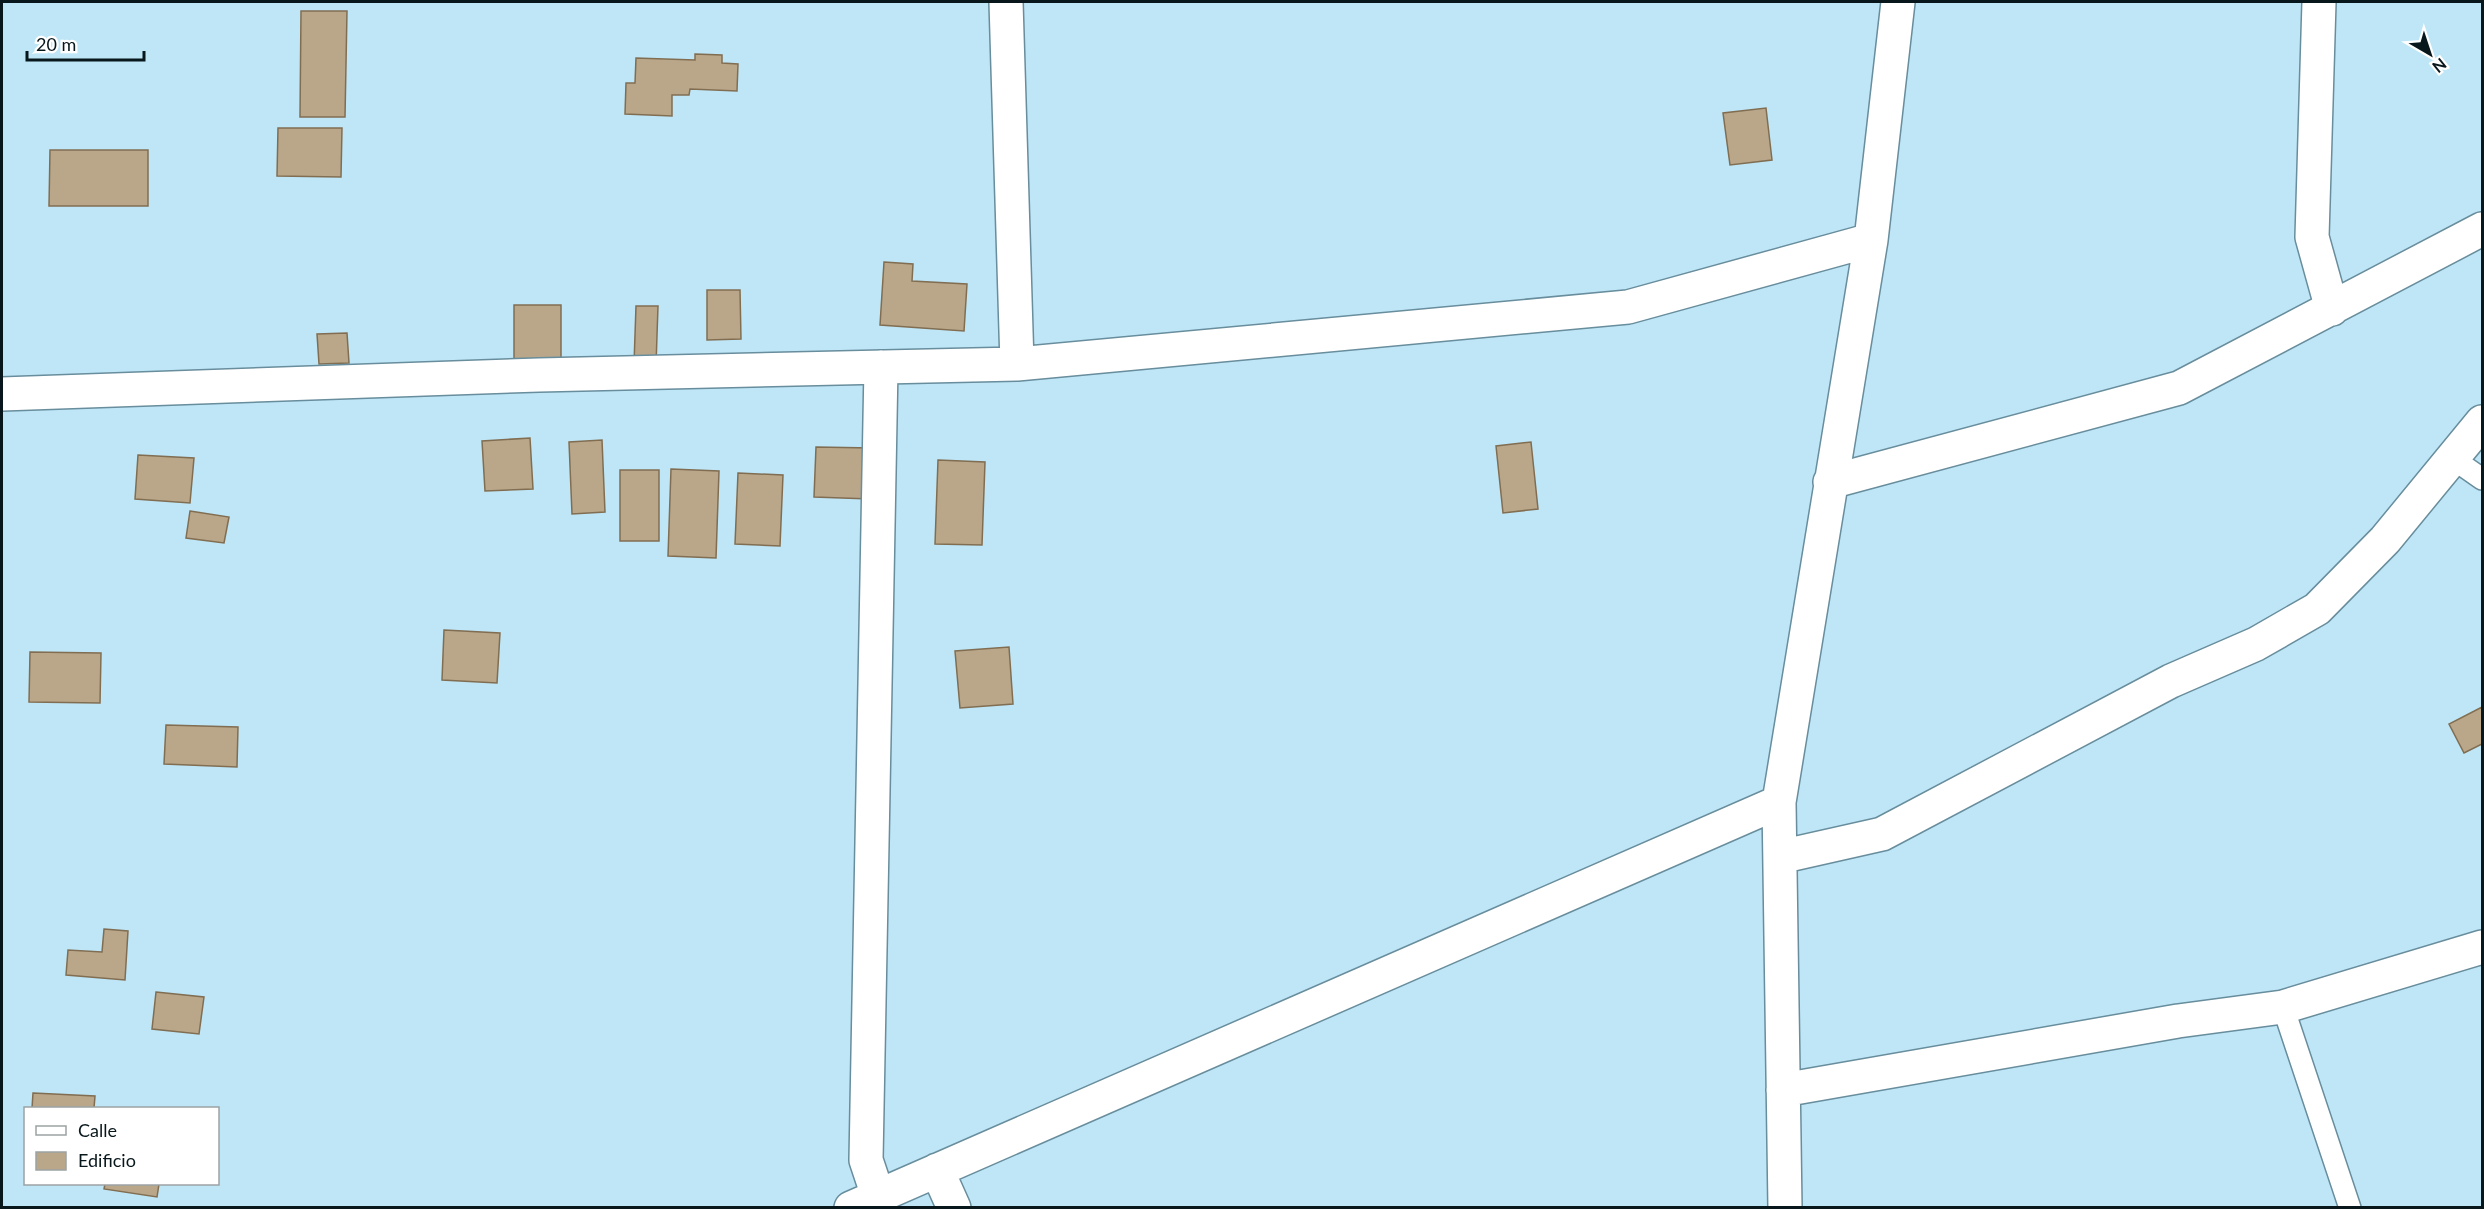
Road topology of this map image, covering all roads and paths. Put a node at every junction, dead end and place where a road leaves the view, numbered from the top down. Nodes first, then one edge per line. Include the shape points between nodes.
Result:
1 (1006, 2) edge
2 (1898, 2) edge
3 (2319, 2) edge
4 (2482, 229) edge
5 (1871, 240) junction
6 (2332, 309) junction
7 (1017, 364) junction
8 (881, 367) junction
9 (2, 394) edge
10 (2482, 422) edge
11 (2452, 458) junction
12 (2482, 479) edge
13 (1830, 482) junction
14 (1779, 802) junction
15 (1780, 856) junction
16 (2482, 947) edge
17 (2283, 1007) junction
18 (1783, 1090) junction
19 (937, 1170) junction
20 (865, 1202) edge
21 (954, 1208) edge
22 (1785, 1208) edge
23 (2350, 1208) edge

1 - 7 street
2 - 5 street
3 - 6 street via 2312,237
4 - 6 street
5 - 7 street via 1628,307
5 - 13 street
6 - 13 street via 2179,388
7 - 8 street
8 - 9 street
8 - 20 street
10 - 11 street
11 - 12 lane
11 - 15 street via 2385,540 2317,609 2256,644 2171,681 1882,834
13 - 14 street
14 - 15 street
14 - 19 street
15 - 18 street
16 - 17 street
17 - 18 street via 2178,1021
17 - 23 lane
18 - 22 street
19 - 20 street
19 - 21 street

